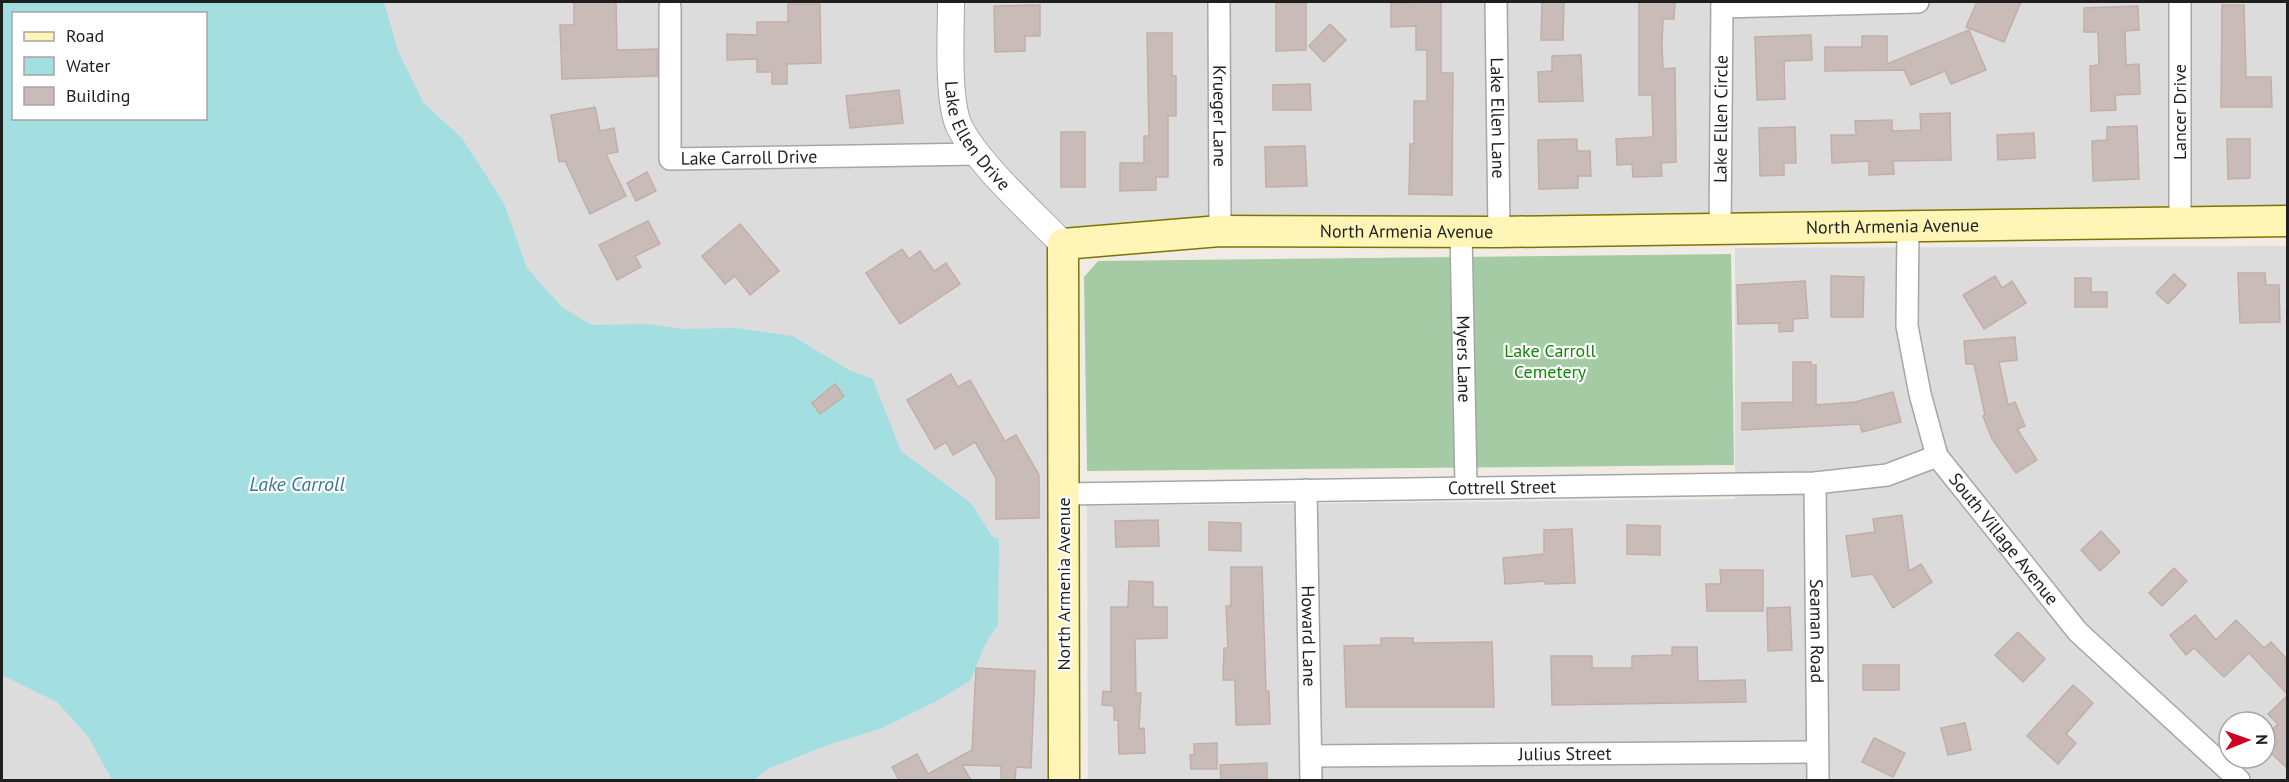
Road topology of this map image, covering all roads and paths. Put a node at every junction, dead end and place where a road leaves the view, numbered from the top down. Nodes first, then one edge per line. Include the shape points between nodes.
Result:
1 (951, 2) edge
2 (1219, 2) edge
3 (1496, 2) edge
4 (1918, 2) edge
5 (2180, 2) edge
6 (1722, 4) edge
7 (670, 8) dead end
8 (978, 154) junction
9 (2288, 221) edge
10 (2180, 222) junction
11 (1908, 227) junction
12 (1720, 230) junction
13 (1220, 231) junction
14 (1461, 231) junction
15 (1499, 232) junction
16 (1063, 244) junction
17 (1937, 456) junction
18 (1815, 483) junction
19 (1466, 486) junction
20 (1306, 490) junction
21 (1064, 494) junction
22 (1817, 753) junction
23 (1311, 756) junction
24 (1064, 780) edge
25 (1311, 780) edge
26 (1818, 780) edge
27 (2239, 780) edge

1 - 8 street, Lake Ellen Drive via 953,91 959,124
2 - 13 street, Krueger Lane
3 - 15 street, Lake Ellen Lane
4 - 6 street, Lake Ellen Circle
5 - 10 street, Lancer Drive
6 - 12 street, Lake Ellen Circle
7 - 8 street, Lake Carroll Drive via 670,159
8 - 16 street, Lake Ellen Drive
9 - 10 main road, North Armenia Avenue
10 - 11 main road, North Armenia Avenue
11 - 12 main road, North Armenia Avenue
11 - 17 street, South Village Avenue via 1907,326
12 - 15 main road, North Armenia Avenue
13 - 14 main road, North Armenia Avenue
13 - 16 main road, North Armenia Avenue
14 - 15 main road, North Armenia Avenue
14 - 19 street, Myers Lane
16 - 21 main road, North Armenia Avenue
17 - 18 street, Cottrell Street via 1887,475
17 - 27 street, South Village Avenue via 2078,633
18 - 19 street, Cottrell Street
18 - 22 street, Seaman Road
19 - 20 street, Cottrell Street
20 - 21 street, Cottrell Street
20 - 23 street, Howard Lane
21 - 24 main road, North Armenia Avenue
22 - 23 street, Julius Street
22 - 26 street, Seaman Road
23 - 25 street, Howard Lane

